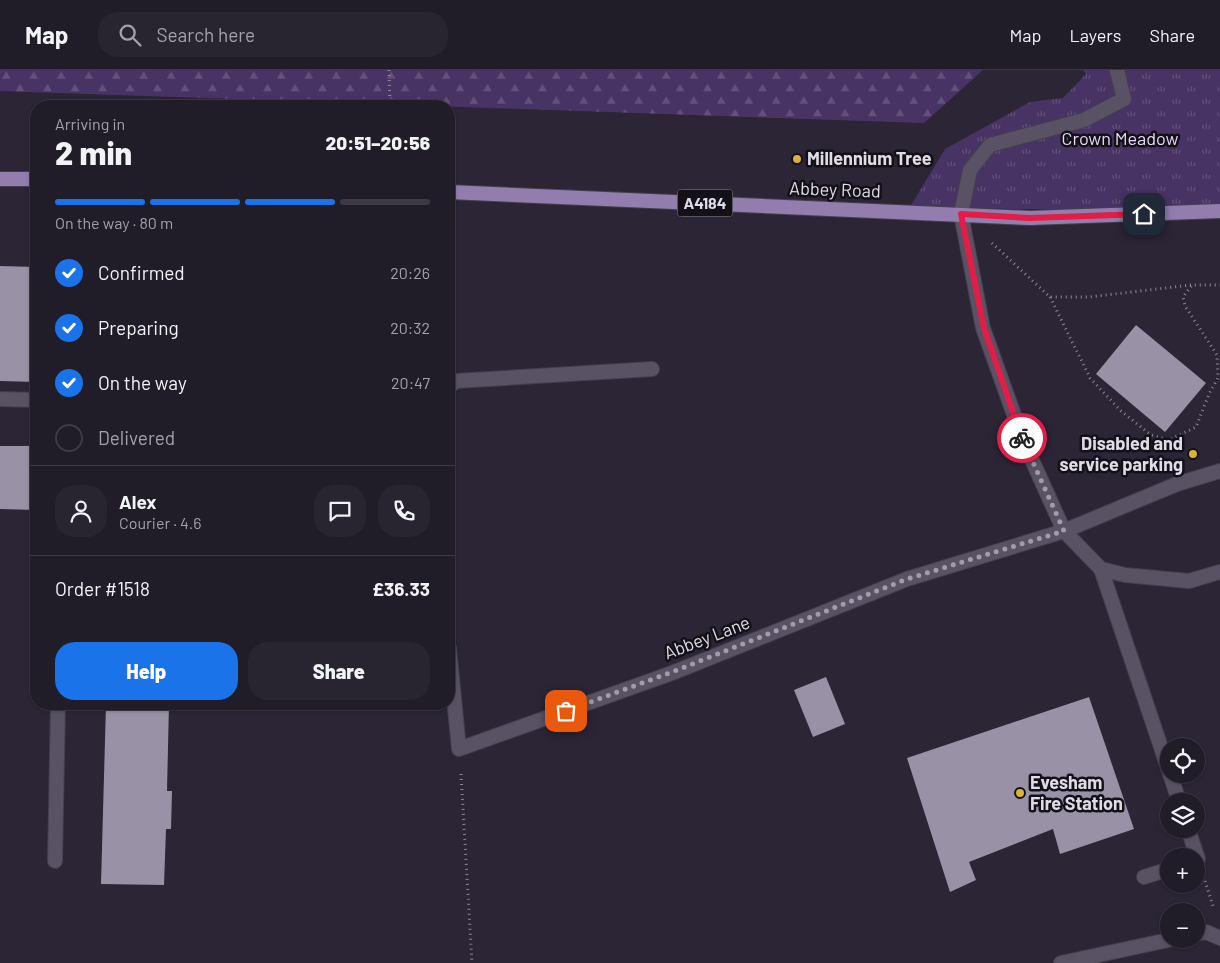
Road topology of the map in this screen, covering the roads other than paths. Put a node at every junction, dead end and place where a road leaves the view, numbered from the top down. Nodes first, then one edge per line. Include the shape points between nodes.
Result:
1 (1117, 70) edge
2 (0, 179) edge
3 (30, 179) edge
4 (455, 192) edge
5 (1220, 211) edge
6 (961, 214) junction
7 (652, 369) dead end
8 (455, 382) edge
9 (0, 399) edge
10 (30, 400) edge
11 (1220, 471) edge
12 (1064, 531) junction
13 (1101, 569) junction
14 (1220, 572) edge
15 (455, 709) edge
16 (58, 710) edge
17 (1160, 745) edge
18 (55, 861) dead end
19 (1160, 872) edge
20 (1144, 877) dead end
21 (1205, 932) edge
22 (1220, 938) edge
23 (1160, 942) edge
24 (1061, 963) edge

1 - 6 street via 1124,99 1084,120 990,145 970,170
2 - 3 main road
4 - 6 main road, Abbey Road / A4184
5 - 6 main road, Abbey Road / A4184 via 1030,218
6 - 12 street via 984,328 1023,440
7 - 8 street
9 - 10 street
11 - 12 street, Abbey Lane via 1177,484
12 - 13 street
12 - 15 street, Abbey Lane via 907,579 672,672 459,749
13 - 14 street via 1125,575 1189,581
13 - 17 street
16 - 18 street
19 - 20 street
21 - 22 street
23 - 24 street

